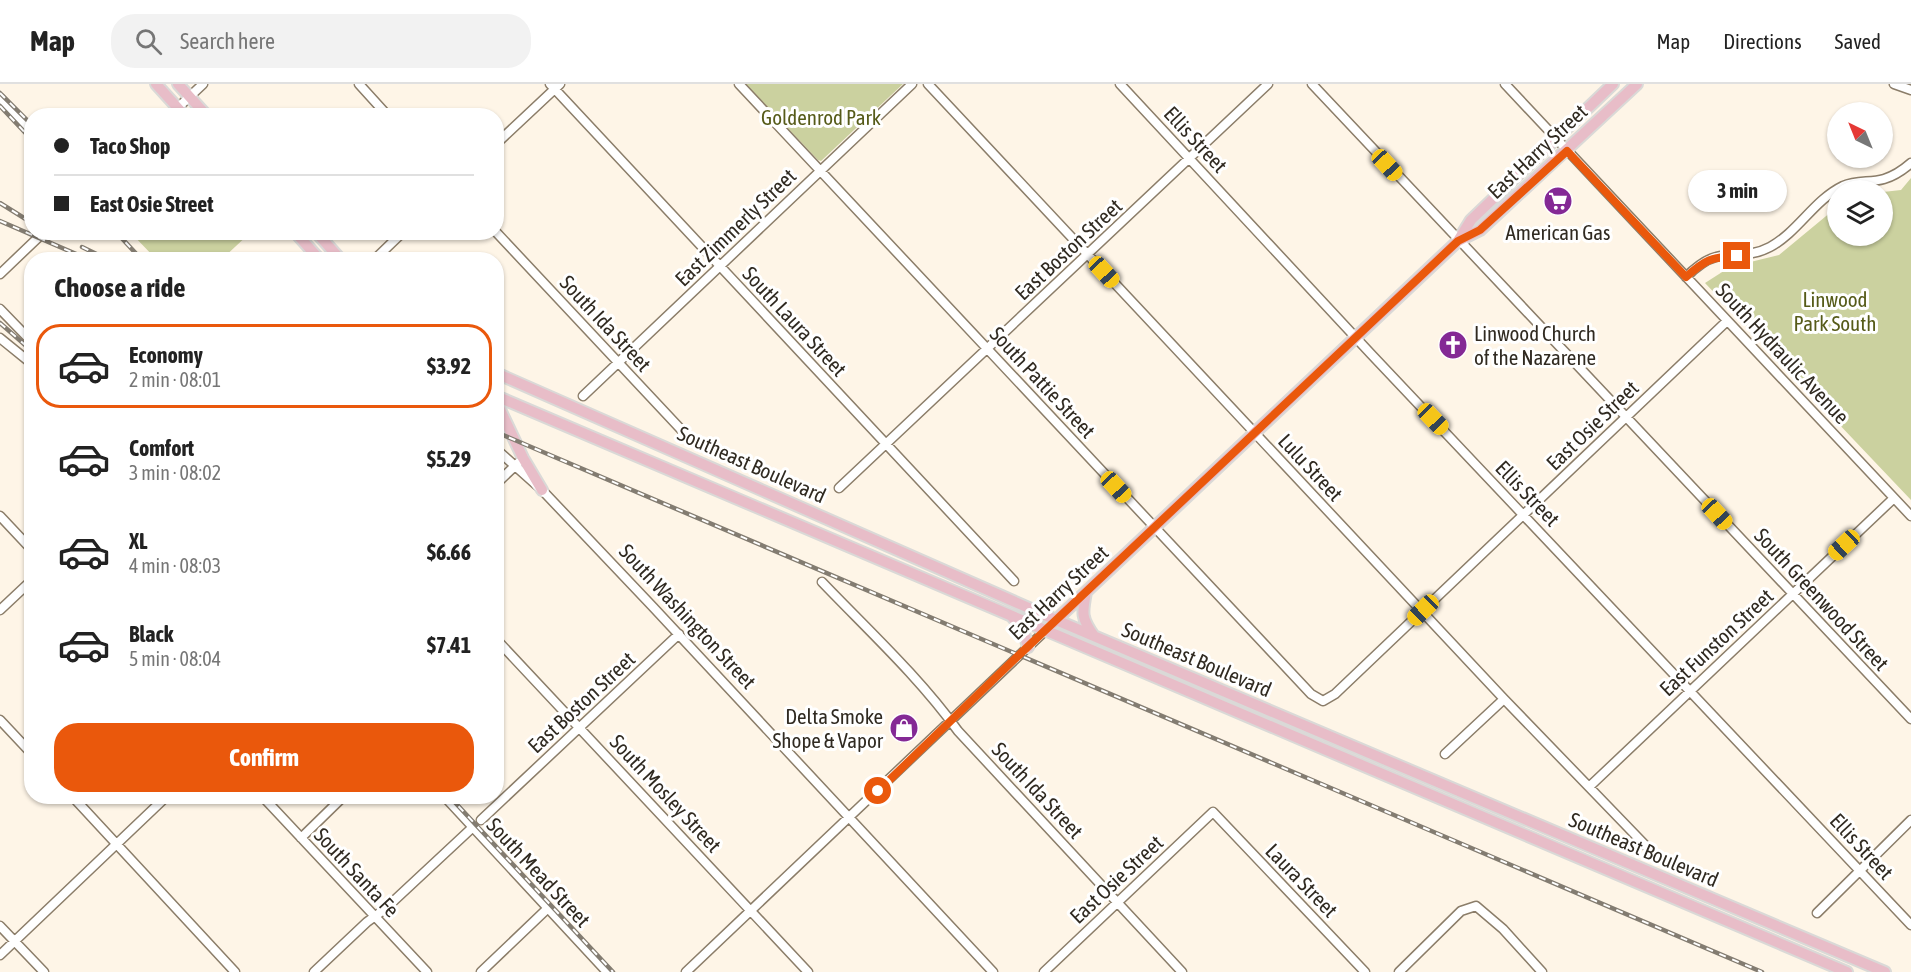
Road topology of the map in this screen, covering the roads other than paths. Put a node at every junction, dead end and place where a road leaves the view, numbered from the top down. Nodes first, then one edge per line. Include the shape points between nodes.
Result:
1 (156, 84) edge
2 (178, 84) edge
3 (202, 84) edge
4 (359, 84) edge
5 (739, 84) edge
6 (912, 84) edge
7 (928, 84) edge
8 (1120, 84) edge
9 (1268, 84) edge
10 (1312, 84) edge
11 (1505, 84) edge
12 (1613, 84) edge
13 (1637, 84) edge
14 (1894, 84) edge
15 (555, 86) edge
16 (1911, 90) edge
17 (189, 96) junction
18 (0, 98) edge
19 (173, 108) edge
20 (181, 108) edge
21 (200, 108) edge
22 (381, 108) edge
23 (24, 124) edge
24 (504, 136) edge
25 (1556, 139) junction
26 (1567, 151) junction
27 (1190, 159) junction
28 (1911, 163) edge
29 (820, 171) junction
30 (36, 240) edge
31 (302, 240) edge
32 (323, 240) edge
33 (395, 240) edge
34 (504, 240) edge
35 (1458, 241) junction
36 (313, 252) edge
37 (334, 252) edge
38 (382, 252) edge
39 (1088, 255) junction
40 (720, 266) junction
41 (0, 274) edge
42 (1686, 277) junction
43 (0, 309) edge
44 (1727, 321) junction
45 (24, 334) edge
46 (1356, 337) junction
47 (0, 338) edge
48 (988, 350) junction
49 (24, 358) edge
50 (619, 363) junction
51 (504, 377) edge
52 (583, 396) dead end
53 (504, 399) edge
54 (1626, 418) junction
55 (504, 422) edge
56 (1255, 433) junction
57 (689, 438) dead end
58 (886, 446) junction
59 (504, 453) edge
60 (519, 462) junction
61 (504, 476) edge
62 (839, 488) dead end
63 (542, 490) joint
64 (1894, 498) junction
65 (1524, 514) junction
66 (0, 516) edge
67 (1911, 516) edge
68 (1154, 528) junction
69 (24, 542) edge
70 (1014, 581) dead end
71 (822, 582) dead end
72 (24, 588) edge
73 (1086, 592) junction
74 (1793, 594) junction
75 (0, 610) edge
76 (1423, 610) junction
77 (1008, 614) junction
78 (1056, 620) junction
79 (1046, 630) junction
80 (679, 634) junction
81 (1095, 637) junction
82 (504, 647) edge
83 (1028, 647) junction
84 (1691, 691) junction
85 (1504, 699) junction
86 (1323, 701) joint
87 (1911, 719) edge
88 (0, 720) edge
89 (951, 721) junction
90 (580, 728) junction
91 (24, 746) edge
92 (1445, 754) dead end
93 (1589, 787) junction
94 (504, 799) edge
95 (80, 804) edge
96 (159, 804) edge
97 (269, 804) edge
98 (336, 804) edge
99 (451, 804) edge
100 (498, 804) edge
101 (1213, 812) joint
102 (849, 818) junction
103 (481, 820) dead end
104 (1911, 820) edge
105 (473, 827) junction
106 (301, 838) junction
107 (117, 844) junction
108 (1646, 846) dead end
109 (1860, 869) junction
110 (1118, 903) junction
111 (548, 908) junction
112 (751, 911) junction
113 (1817, 913) dead end
114 (376, 918) junction
115 (1911, 925) edge
116 (0, 926) edge
117 (15, 941) junction
118 (0, 955) edge
119 (44, 972) edge
120 (235, 972) edge
121 (314, 972) edge
122 (427, 972) edge
123 (481, 972) edge
124 (608, 972) edge
125 (686, 972) edge
126 (808, 972) edge
127 (993, 972) edge
128 (1044, 972) edge
129 (1182, 972) edge
130 (1365, 972) edge
131 (1399, 972) edge
132 (1542, 972) edge
133 (1847, 972) edge
134 (1885, 972) edge

1 - 19 main road
2 - 17 main road
3 - 17 street
4 - 22 street
5 - 29 street, South Pattie Street
6 - 29 street, East Zimmerly Street
7 - 39 street, Lulu Street
8 - 27 street, Ellis Street
9 - 27 street, East Boston Street
10 - 35 street, South Greenwood Street
11 - 25 street, South Hydraulic Avenue
12 - 25 main road, East Harry Street
13 - 26 main road, East Harry Street
14 - 16 street
15 - 24 street
15 - 40 street, South Laura Street
17 - 20 street
17 - 21 main road
18 - 23 street
25 - 26 street, South Hydraulic Avenue
25 - 35 main road, East Harry Street via 1472,220
26 - 35 main road, East Harry Street via 1480,230
26 - 42 street, South Hydraulic Avenue
27 - 39 street, East Boston Street
27 - 46 street, Ellis Street
28 - 42 street via 1883,179 1845,185 1769,248 1716,256
29 - 40 street, East Zimmerly Street
29 - 48 street, South Pattie Street
30 - 41 street
31 - 36 main road
32 - 37 main road
33 - 38 street
34 - 50 street, South Ida Street
35 - 46 main road, East Harry Street
35 - 54 street, South Greenwood Street
39 - 48 street, East Boston Street
39 - 56 street, Lulu Street
40 - 50 street, East Zimmerly Street
40 - 58 street, South Laura Street
42 - 44 street, South Hydraulic Avenue
43 - 45 street
44 - 54 street, East Osie Street
44 - 64 street, South Hydraulic Avenue
46 - 56 main road, East Harry Street
46 - 65 street, Ellis Street
47 - 49 street
48 - 58 street, East Boston Street
48 - 68 street, South Pattie Street
50 - 52 street, East Zimmerly Street
50 - 57 street, South Ida Street
51 - 78 main road, Southeast Boulevard
53 - 77 main road, Southeast Boulevard
54 - 65 street, East Osie Street
54 - 74 street, South Greenwood Street
55 - 60 main road
56 - 68 main road, East Harry Street
56 - 76 street, Lulu Street
58 - 62 street, East Boston Street
58 - 70 street, South Laura Street
59 - 60 street
60 - 61 street
60 - 63 main road
63 - 80 street, South Washington Street
64 - 67 street, South Hydraulic Avenue
64 - 74 street, East Funston Street
65 - 76 street, East Osie Street
65 - 84 street, Ellis Street
66 - 69 street
68 - 73 main road, East Harry Street
68 - 86 street, South Pattie Street via 1311,694
71 - 89 street, South Ida Street
72 - 75 street
73 - 78 main road, East Harry Street
73 - 81 main road via 1082,613
74 - 84 street, East Funston Street
74 - 87 street, South Greenwood Street
76 - 85 street, Lulu Street
76 - 86 street, East Osie Street
77 - 79 main road, Southeast Boulevard
77 - 83 main road via 1022,626
78 - 79 main road, East Harry Street
78 - 81 main road, Southeast Boulevard
79 - 83 street, East Harry Street
79 - 133 main road, Southeast Boulevard
80 - 90 street, East Boston Street
80 - 102 street, South Washington Street
81 - 134 main road, Southeast Boulevard
82 - 90 street, South Mosley Street
83 - 89 street, East Harry Street
84 - 93 street, East Funston Street
84 - 109 street, Ellis Street
85 - 92 street
85 - 93 street, Lulu Street
88 - 91 street
89 - 102 street, East Harry Street
89 - 110 street, South Ida Street
90 - 94 street, East Boston Street
90 - 112 street, South Mosley Street
93 - 108 street, Lulu Street
95 - 107 street
96 - 107 street
97 - 106 street, South Santa Fe
98 - 106 street
99 - 105 street, South Mead Street
100 - 103 street, East Boston Street
101 - 110 street, East Osie Street
101 - 130 street, Laura Street
102 - 112 street, East Harry Street
102 - 127 street, South Washington Street
104 - 109 street
105 - 111 street, South Mead Street
105 - 114 street
106 - 114 street, South Santa Fe
107 - 117 street
107 - 120 street
109 - 113 street
109 - 115 street, Ellis Street
110 - 128 street, East Osie Street
110 - 129 street, South Ida Street
111 - 123 street
111 - 124 street, South Mead Street
112 - 125 street, East Harry Street
112 - 126 street, South Mosley Street
114 - 121 street
114 - 122 street, South Santa Fe
116 - 117 street
117 - 118 street
117 - 119 street
131 - 132 street via 1461,911 1476,906

